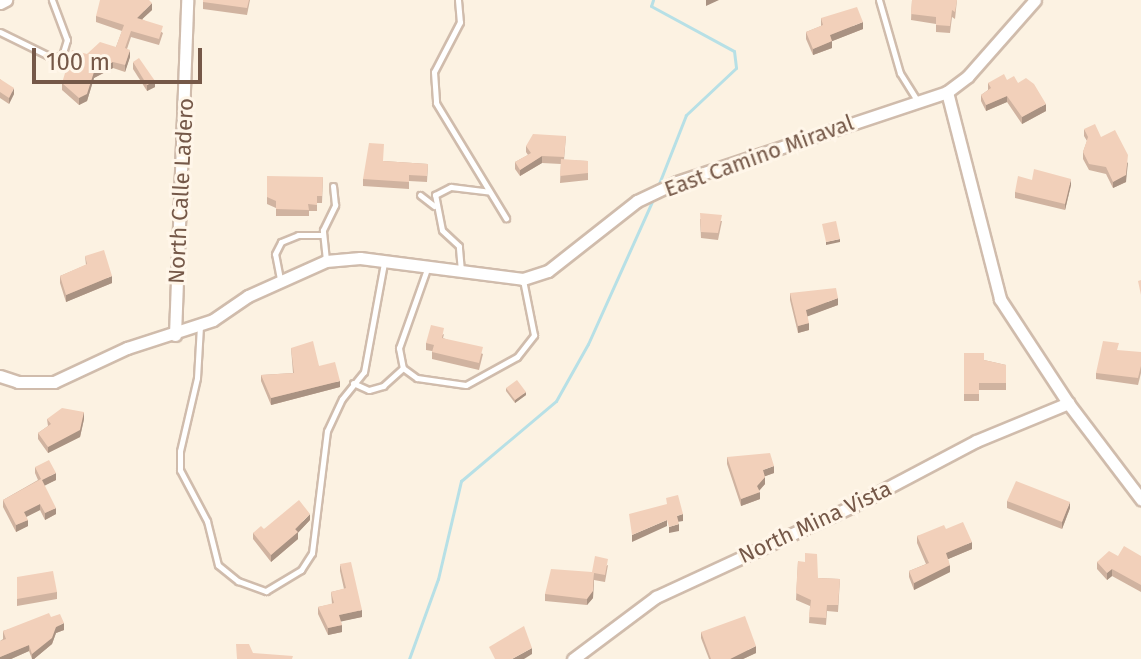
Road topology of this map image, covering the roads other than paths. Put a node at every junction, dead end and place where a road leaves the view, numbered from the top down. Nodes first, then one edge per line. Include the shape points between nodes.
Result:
1 (6, 0) edge
2 (52, 0) edge
3 (187, 0) edge
4 (458, 0) edge
5 (879, 0) edge
6 (1035, 0) edge
7 (0, 3) edge
8 (0, 32) edge
9 (947, 92) junction
10 (917, 101) junction
11 (333, 186) dead end
12 (490, 192) junction
13 (420, 195) dead end
14 (434, 206) junction
15 (506, 218) dead end
16 (323, 235) junction
17 (326, 261) junction
18 (384, 262) junction
19 (427, 268) junction
20 (461, 272) junction
21 (280, 279) junction
22 (523, 279) junction
23 (200, 325) junction
24 (175, 335) junction
25 (403, 368) junction
26 (0, 376) edge
27 (353, 383) junction
28 (1068, 403) junction
29 (1141, 499) edge
30 (573, 659) edge

1 - 7 street
2 - 8 lane via 67,40 62,56 49,56
3 - 24 street, North Calle Ladero
4 - 12 lane via 460,22 434,72 433,85 441,115
5 - 10 lane via 900,73
6 - 9 street via 968,76
9 - 10 street, East Camino Miraval
9 - 28 street via 1000,299
10 - 22 street, East Camino Miraval via 677,182 637,201 572,256
11 - 16 lane via 335,205
12 - 14 lane via 444,188 435,195
12 - 15 lane
13 - 14 lane
14 - 20 lane via 442,230 459,246
16 - 17 lane
16 - 21 lane via 298,235 281,242 275,254
17 - 18 street
17 - 21 street
18 - 19 street
18 - 27 lane via 364,372
19 - 20 street
19 - 25 lane via 399,348
20 - 22 street
21 - 23 street
22 - 25 lane via 534,335 517,357 466,385 417,378
23 - 24 street
23 - 27 lane via 197,378 180,470 207,521 218,565 257,591 288,580 309,562 318,529 317,485 327,431
24 - 26 street via 127,348 54,382
25 - 27 lane via 383,386 369,390
28 - 29 street
28 - 30 street, North Mina Vista via 976,441 851,507 656,597

